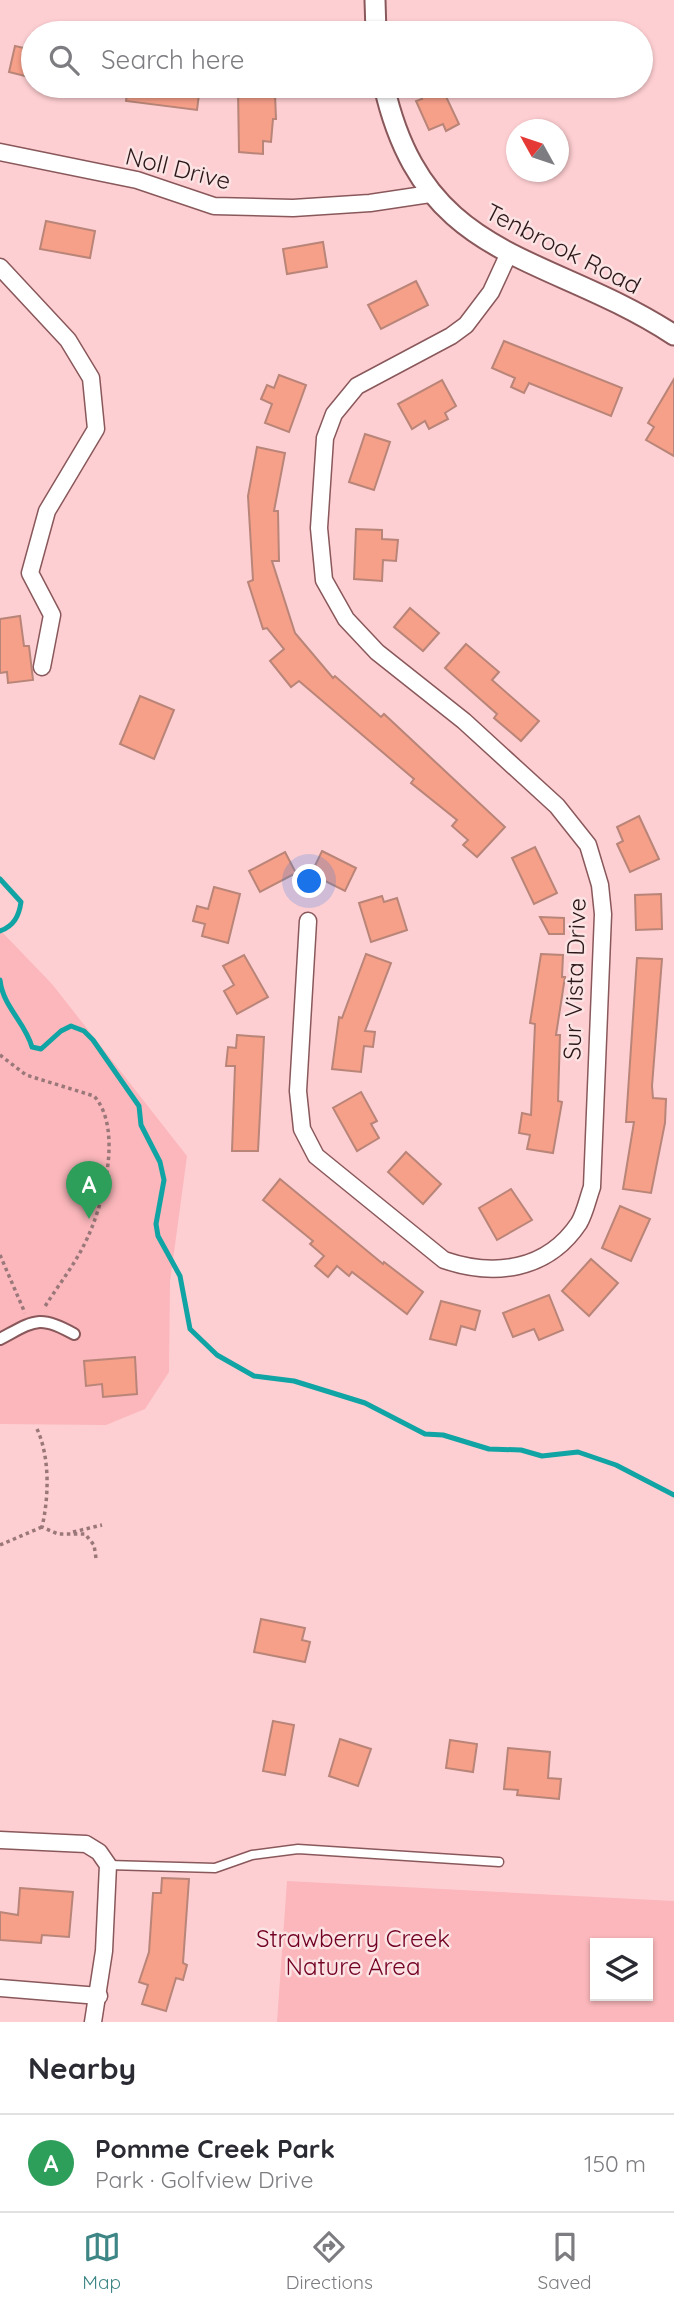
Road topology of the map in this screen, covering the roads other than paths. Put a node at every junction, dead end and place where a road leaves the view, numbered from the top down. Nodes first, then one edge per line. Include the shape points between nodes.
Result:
1 (375, 0) edge
2 (376, 21) edge
3 (387, 98) edge
4 (0, 152) edge
5 (430, 194) junction
6 (509, 253) junction
7 (0, 267) edge
8 (674, 334) edge
9 (42, 667) dead end
10 (308, 921) dead end
11 (74, 1334) dead end
12 (0, 1339) edge
13 (0, 1840) edge
14 (499, 1863) dead end
15 (108, 1865) junction
16 (0, 1988) edge
17 (99, 1996) junction
18 (93, 2022) edge

1 - 2 street
3 - 5 street, Tenbrook Road via 398,135
4 - 5 street, Noll Drive via 137,180 214,206 370,204
5 - 6 street, Tenbrook Road via 462,225
6 - 8 street, Tenbrook Road via 611,299
6 - 10 street, Sur Vista Drive via 491,292 466,325 357,386 334,414 325,438 318,528 324,580 346,619 377,652 464,721 557,806 588,845 603,914 592,1187 579,1222 554,1248 524,1266 496,1271 444,1260 316,1156 302,1129 298,1091
7 - 9 street via 68,340 91,378 96,429 47,511 30,573 52,615
11 - 12 street via 53,1322 32,1322
13 - 15 street via 86,1844
14 - 15 lane via 298,1849 252,1855 215,1868
15 - 17 street
16 - 17 street
17 - 18 street

